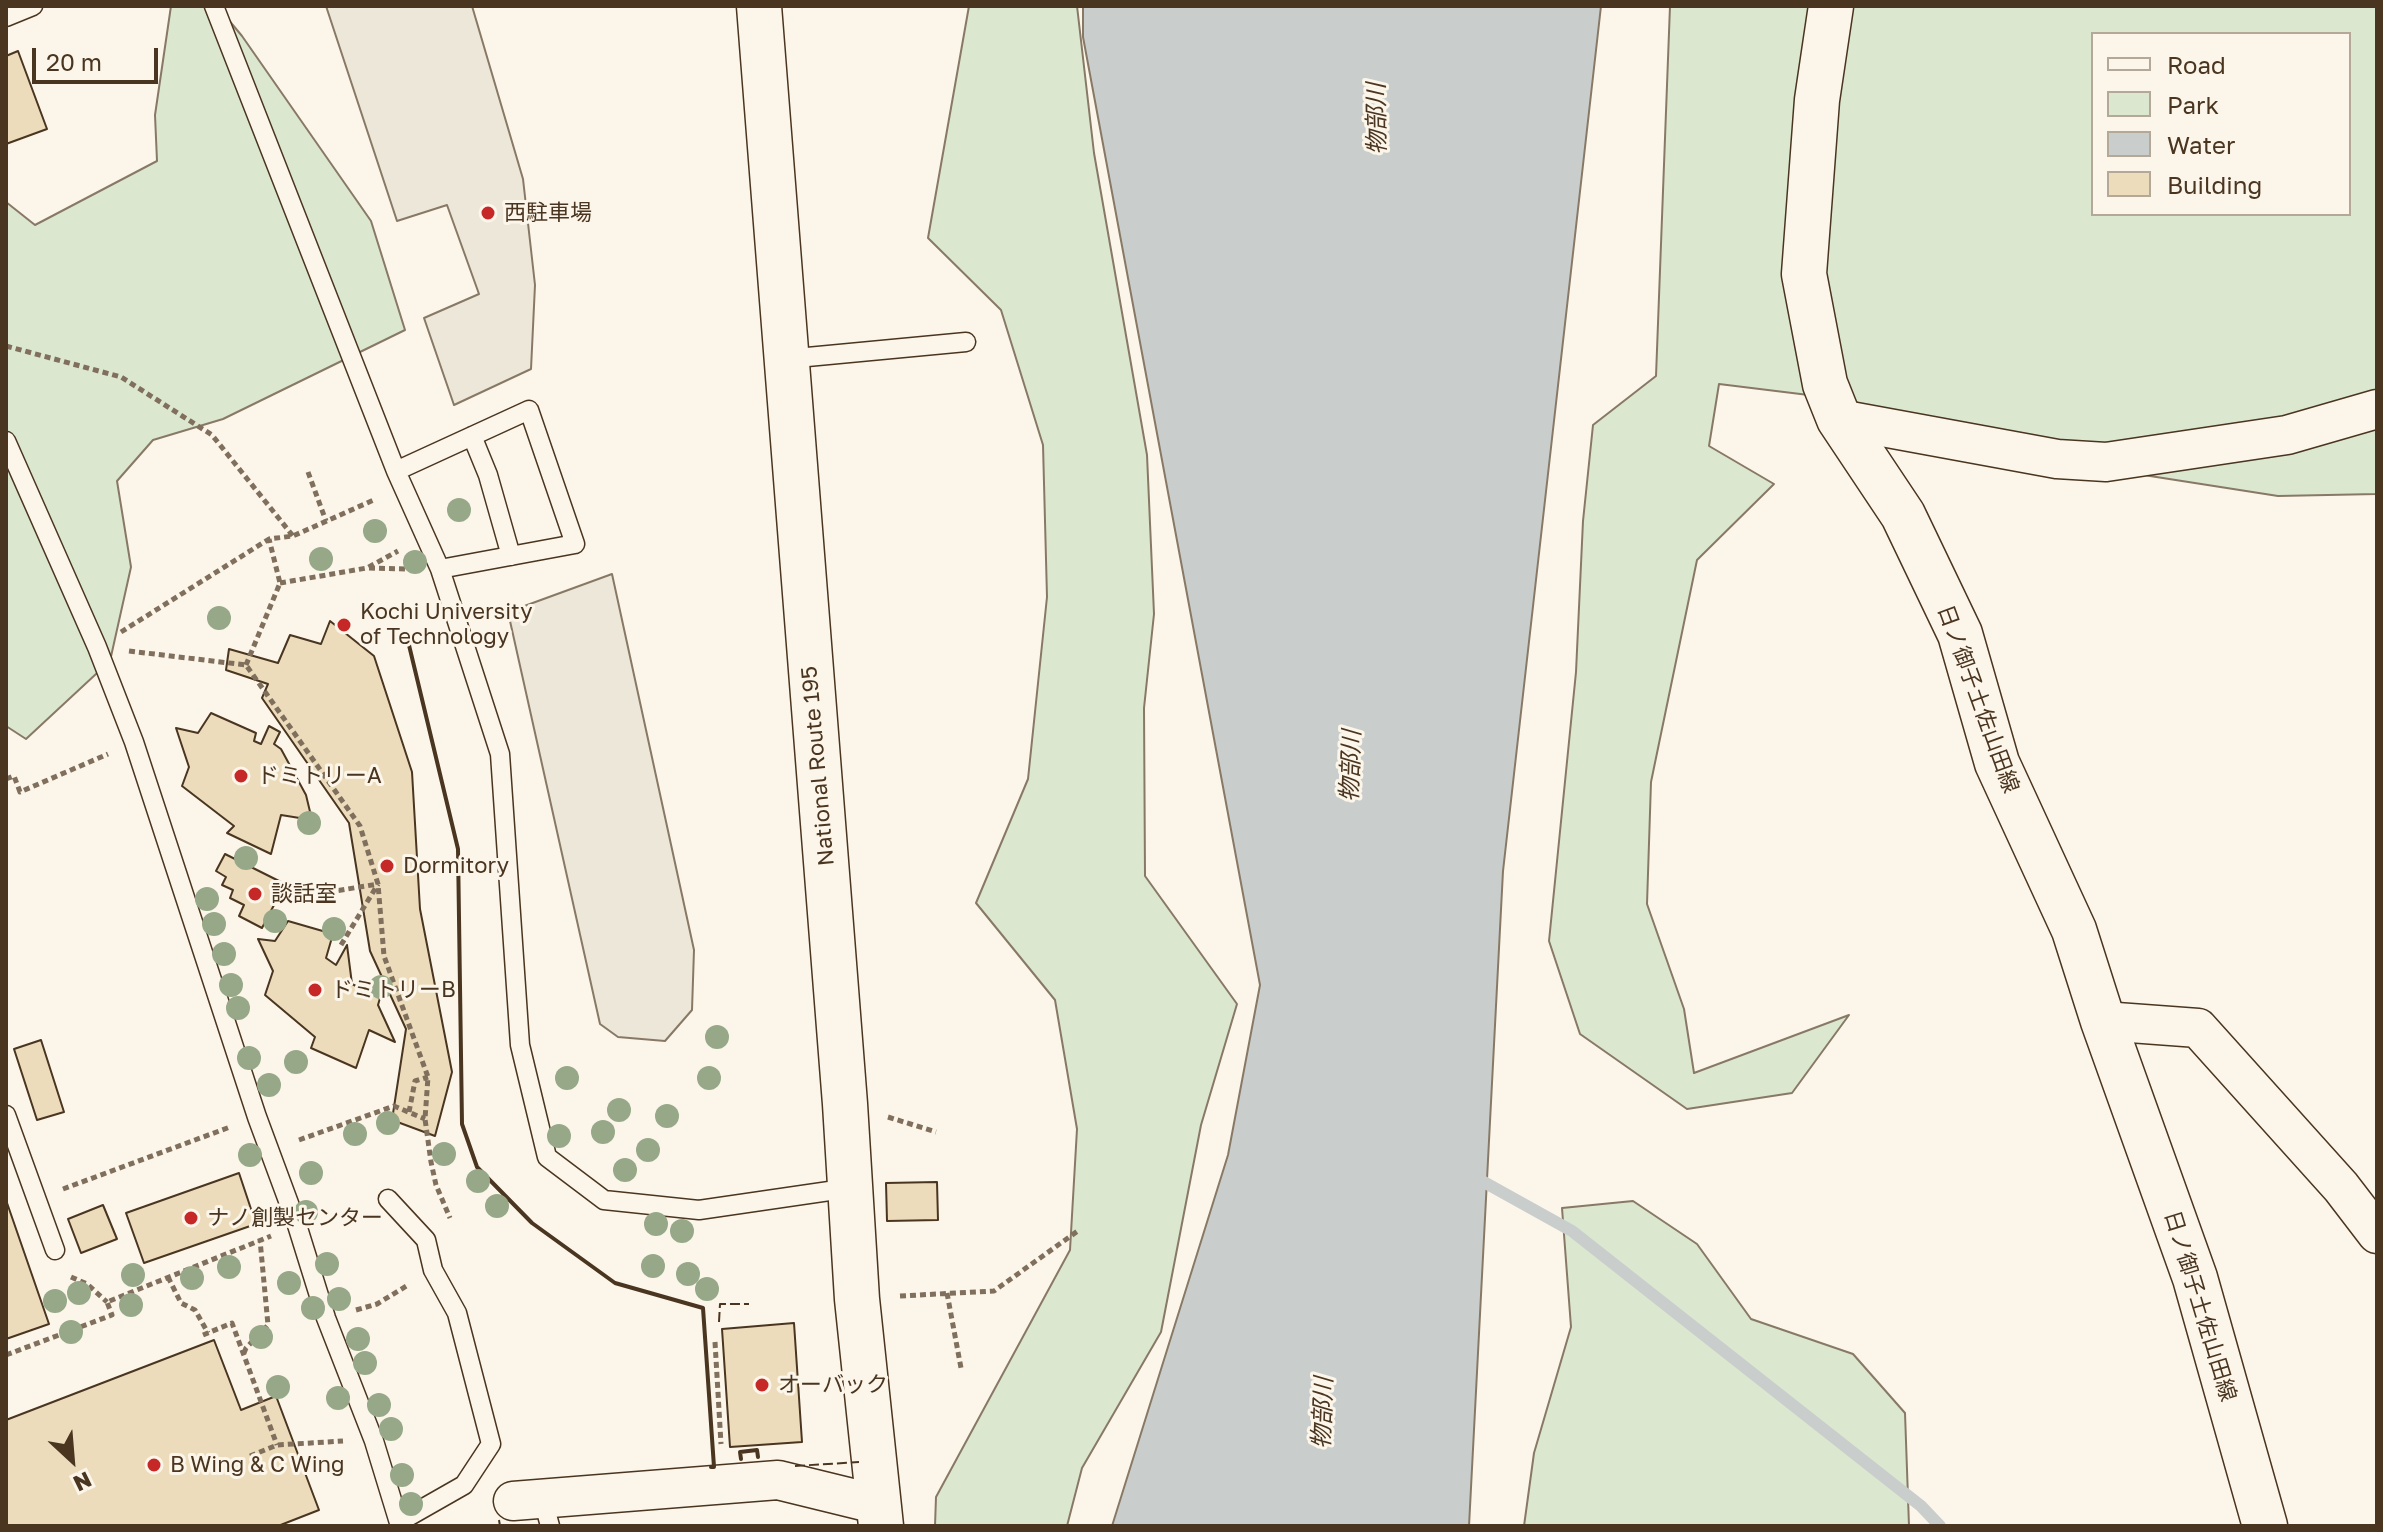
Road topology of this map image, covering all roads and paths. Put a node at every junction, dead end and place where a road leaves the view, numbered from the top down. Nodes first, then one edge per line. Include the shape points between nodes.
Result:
1 (33, 6) edge
2 (214, 6) edge
3 (759, 6) edge
4 (1831, 6) edge
5 (6, 17) edge
6 (966, 342) dead end
7 (6, 346) edge
8 (786, 359) junction
9 (2377, 409) edge
10 (1839, 419) junction
11 (472, 436) junction
12 (6, 441) edge
13 (396, 471) junction
14 (308, 472) dead end
15 (326, 521) junction
16 (427, 535) junction
17 (293, 536) junction
18 (269, 539) junction
19 (511, 556) junction
20 (440, 569) junction
21 (280, 583) junction
22 (97, 647) junction
23 (246, 665) junction
24 (134, 742) junction
25 (6, 779) edge
26 (378, 884) junction
27 (299, 897) dead end
28 (341, 945) dead end
29 (2103, 1021) junction
30 (428, 1077) junction
31 (409, 1112) junction
32 (6, 1115) edge
33 (257, 1117) junction
34 (425, 1119) junction
35 (271, 1150) junction
36 (850, 1188) junction
37 (36, 1199) junction
38 (388, 1199) dead end
39 (297, 1225) junction
40 (1079, 1230) dead end
41 (2377, 1234) edge
42 (260, 1240) junction
43 (55, 1250) joint
44 (433, 1270) junction
45 (168, 1277) junction
46 (947, 1293) junction
47 (857, 1299) junction
48 (107, 1302) junction
49 (326, 1318) junction
50 (715, 1342) dead end
51 (244, 1354) junction
52 (6, 1355) edge
53 (961, 1368) dead end
54 (374, 1441) junction
55 (277, 1445) junction
56 (250, 1456) dead end
57 (722, 1458) dead end
58 (535, 1509) edge
59 (880, 1516) edge
60 (399, 1524) edge
61 (2265, 1526) edge

1 - 5 lane
2 - 13 lane
3 - 8 main road, National Route 195
4 - 10 main road, 日ノ御子土佐山田線 via 1817,100 1804,274 1825,384
6 - 8 lane
7 - 17 path via 121,377 212,435
8 - 36 main road, National Route 195
9 - 10 street via 2287,435 2106,462 2057,459
10 - 29 main road, 日ノ御子土佐山田線 via 1903,515 1960,634 1997,763 2074,930
11 - 13 lane
11 - 19 lane
11 - 19 lane via 529,410 575,544
12 - 22 lane
13 - 15 path via 377,499
13 - 16 lane
14 - 15 path
15 - 17 path
16 - 20 lane
16 - 21 path via 367,568
17 - 18 path
18 - 21 path
18 - 22 path
19 - 20 lane
20 - 36 lane via 500,754 520,1045 547,1157 604,1200 699,1210
21 - 23 path
22 - 23 path
22 - 24 lane
23 - 26 path via 360,826
24 - 25 path via 20,792 14,776
24 - 33 lane
26 - 27 path
26 - 28 path
26 - 30 path via 384,956
29 - 41 street via 2198,1028
29 - 61 main road, 日ノ御子土佐山田線 via 2195,1278
30 - 31 path via 415,1081
30 - 34 path
31 - 34 path
31 - 35 path via 394,1106
32 - 37 lane
33 - 35 lane
33 - 37 path
34 - 44 path via 436,1185 457,1235
35 - 39 lane
36 - 47 main road, National Route 195
37 - 43 lane
38 - 44 lane via 426,1240
39 - 42 path
39 - 49 lane
40 - 46 path via 994,1291
42 - 45 path
42 - 51 path via 268,1325
43 - 48 path via 65,1274
44 - 49 path via 377,1304
44 - 60 lane via 457,1313 491,1444 464,1485
45 - 48 path
45 - 51 path via 181,1303 195,1310 205,1334 232,1323
46 - 47 path
46 - 53 path
47 - 59 main road, National Route 195
48 - 52 path via 112,1315
49 - 54 lane
50 - 57 path
51 - 55 path
54 - 55 path
54 - 60 lane
55 - 56 path
58 - 59 street via 778,1480

